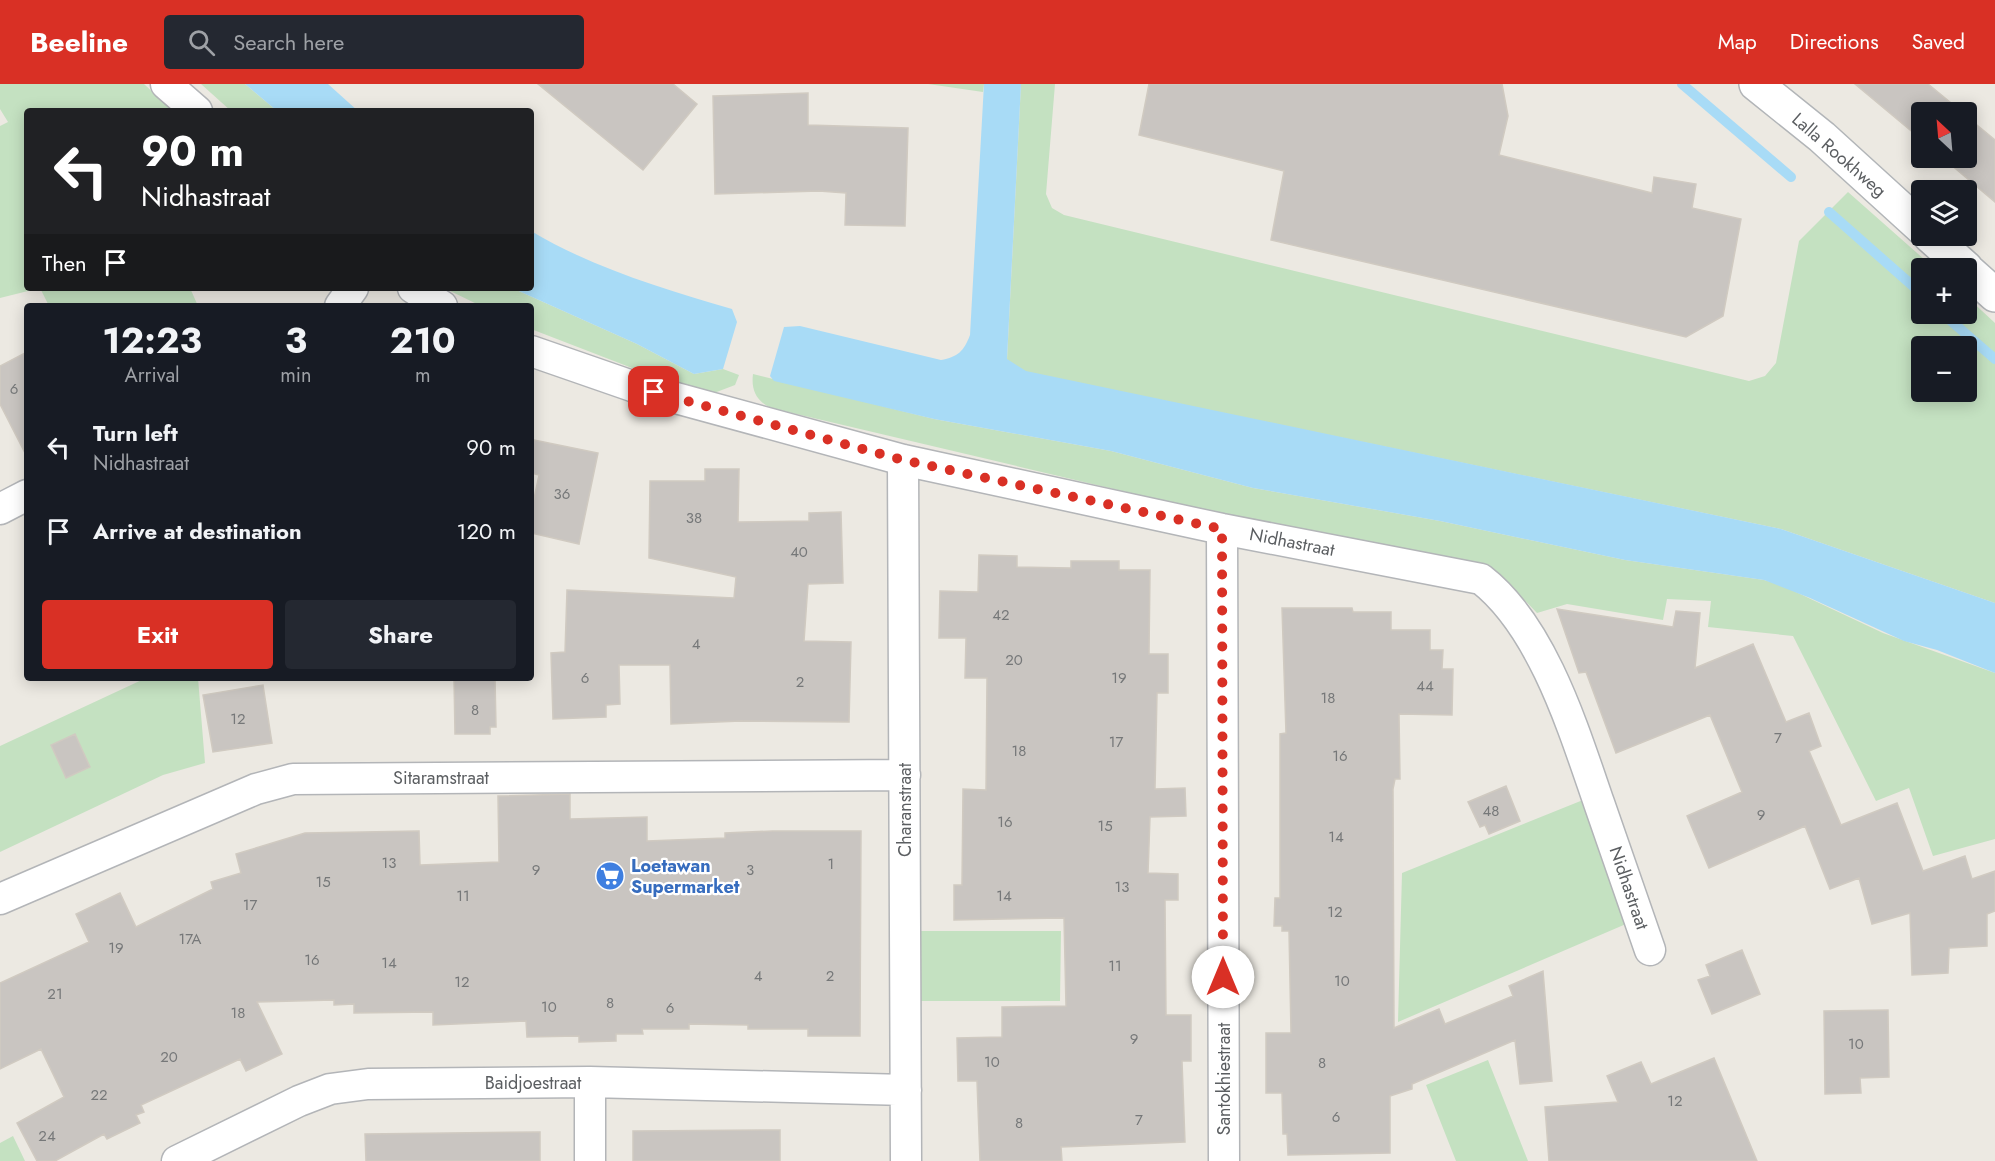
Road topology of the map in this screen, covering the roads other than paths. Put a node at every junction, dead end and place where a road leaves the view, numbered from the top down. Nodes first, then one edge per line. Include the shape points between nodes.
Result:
1 (166, 84) edge
2 (1756, 84) edge
3 (194, 108) edge
4 (1911, 218) edge
5 (1941, 246) edge
6 (1954, 258) edge
7 (1977, 279) edge
8 (418, 291) edge
9 (1995, 295) edge
10 (437, 303) edge
11 (534, 352) edge
12 (903, 460) junction
13 (24, 497) edge
14 (0, 509) edge
15 (1222, 529) junction
16 (905, 775) junction
17 (0, 899) edge
18 (1650, 950) dead end
19 (590, 1082) junction
20 (906, 1090) junction
21 (177, 1161) edge
22 (590, 1161) edge
23 (906, 1161) edge
24 (1224, 1161) edge

1 - 3 street
2 - 4 street, Lalla Rookhweg
5 - 6 street
7 - 9 street
8 - 10 street
11 - 12 street, Nidhastraat via 632,386
12 - 15 street, Nidhastraat
12 - 16 street, Charanstraat
13 - 14 street
15 - 18 street, Nidhastraat via 1452,572 1481,579 1500,594 1522,624 1566,706
15 - 24 street, Santokhiestraat
16 - 17 street, Sitaramstraat via 293,778 256,789
16 - 20 street, Charanstraat
19 - 20 street, Baidjoestraat
19 - 21 street, Baidjoestraat via 368,1084 330,1089
19 - 22 street
20 - 23 street, Charanstraat

